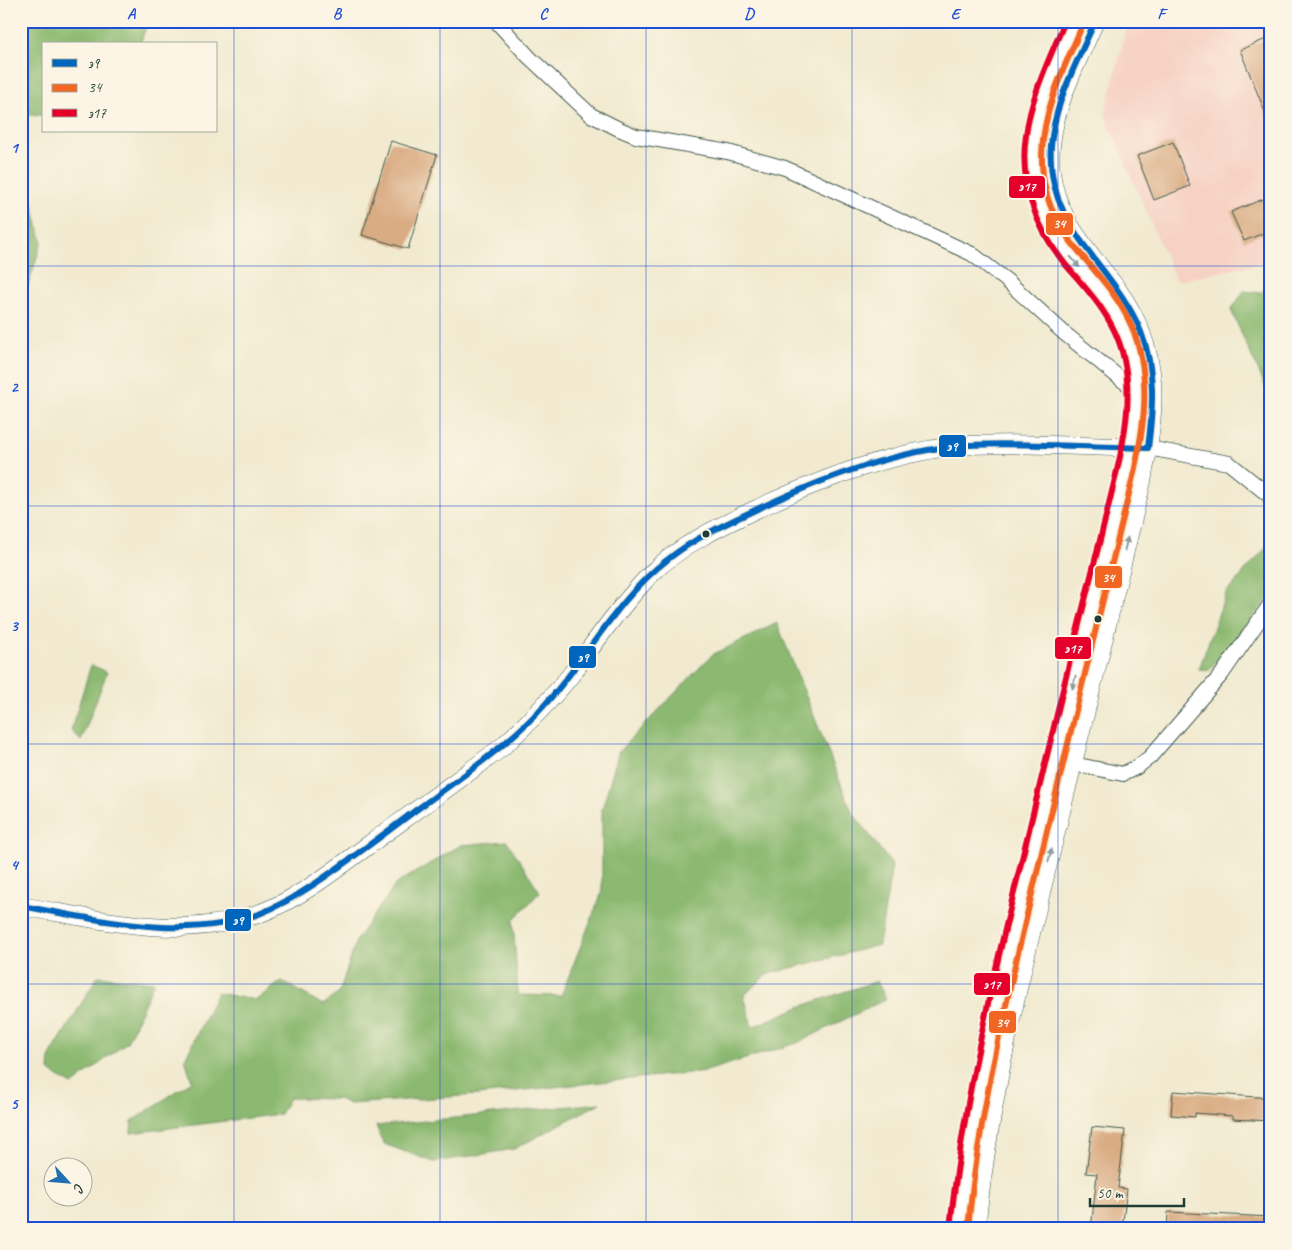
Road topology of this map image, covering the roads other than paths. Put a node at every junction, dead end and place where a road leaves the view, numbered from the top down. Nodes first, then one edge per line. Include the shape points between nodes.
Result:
1 (496, 21) edge
2 (1076, 21) edge
3 (1095, 21) edge
4 (1137, 392) junction
5 (1131, 448) junction
6 (1148, 448) junction
7 (1271, 497) edge
8 (1271, 603) edge
9 (1073, 764) junction
10 (21, 906) edge
11 (959, 1229) edge
12 (976, 1229) edge

1 - 4 street via 591,115 618,129 636,136 728,152 785,168 972,254
2 -> 4 street via 1052,76 1036,129 1033,153 1035,180 1040,203 1061,245 1116,315 1128,340
3 - 6 street via 1056,120 1051,172 1064,217 1122,297 1146,345 1153,397
4 - 5 street
5 - 6 street
5 - 10 street via 997,444 926,450 849,470 803,488 706,535 655,570 628,598 552,697 502,748 323,878 258,914 234,921 184,927 151,926
5 -> 11 street via 999,991 970,1132
6 - 7 street via 1229,463
9 -> 6 street
8 - 9 street via 1222,674 1144,762 1123,774
12 -> 9 street via 988,1132 1009,1025

